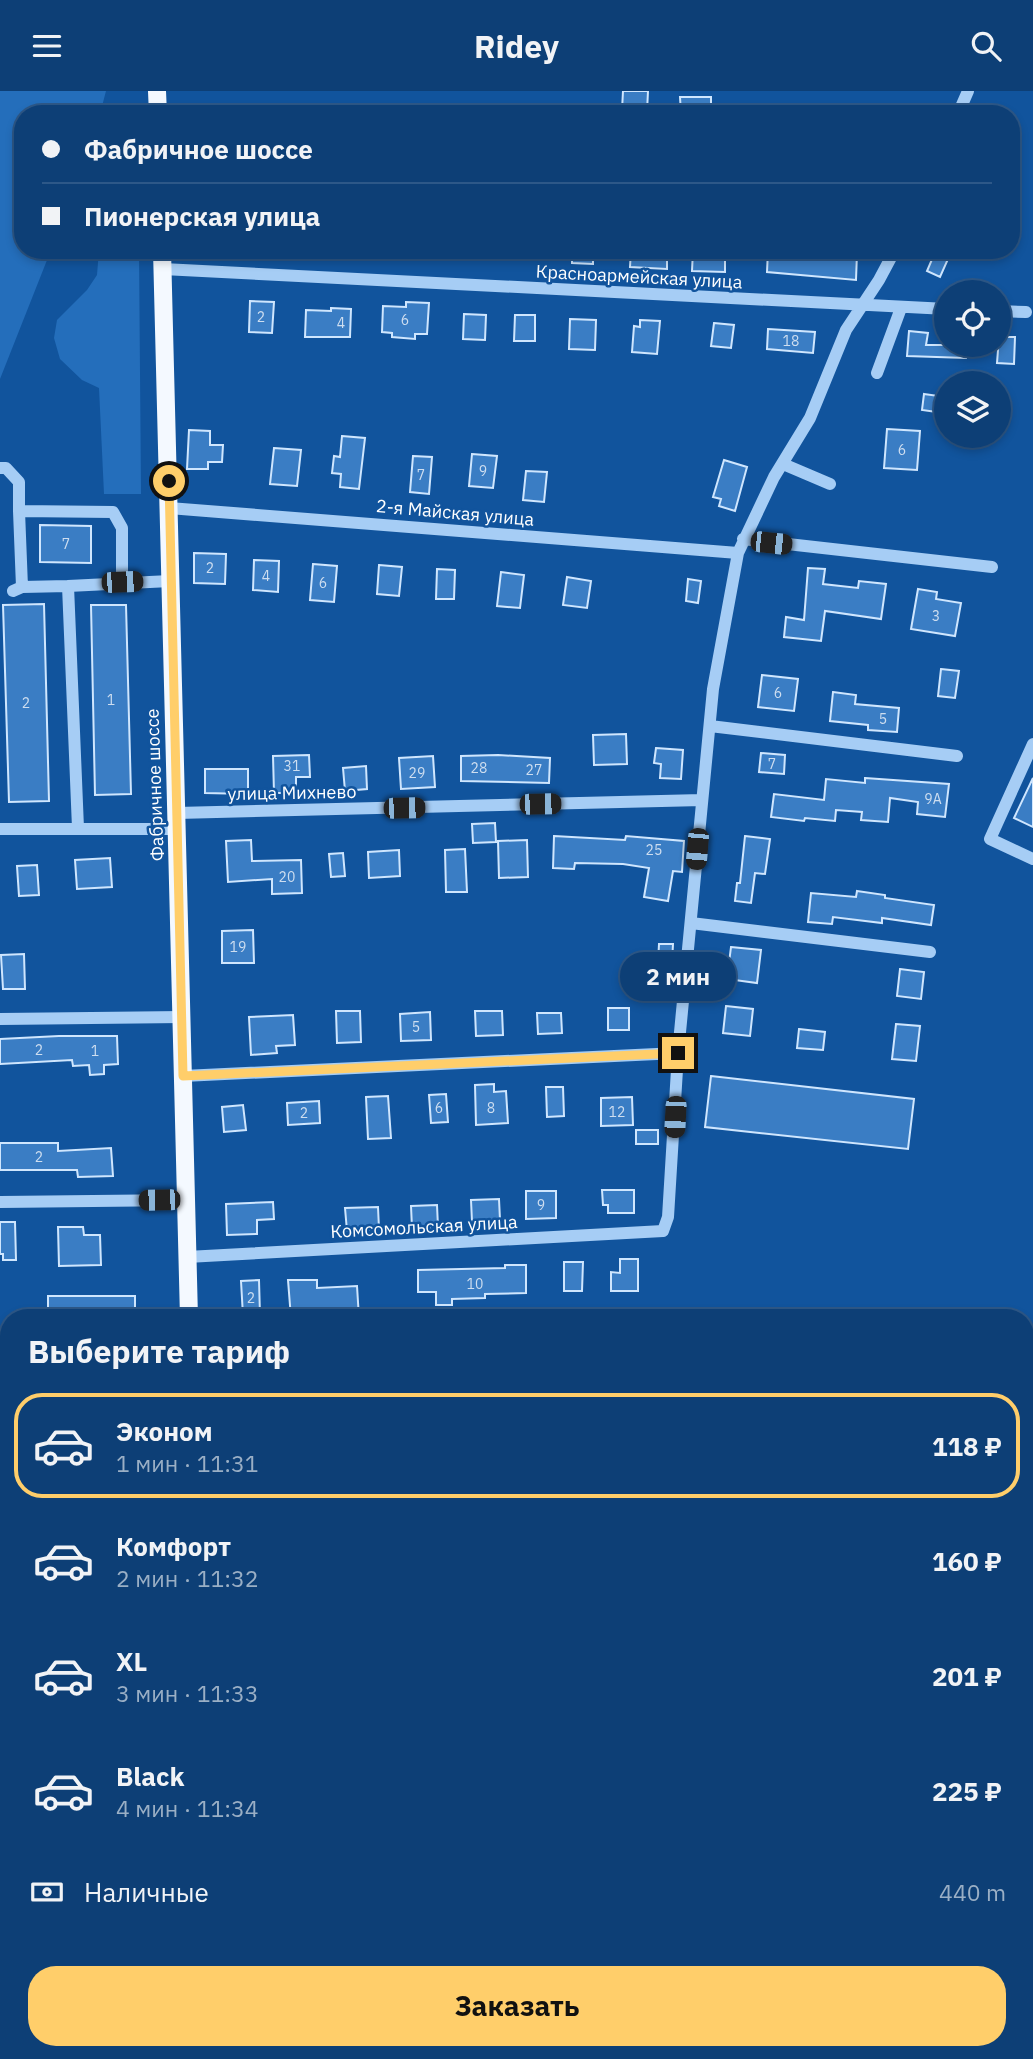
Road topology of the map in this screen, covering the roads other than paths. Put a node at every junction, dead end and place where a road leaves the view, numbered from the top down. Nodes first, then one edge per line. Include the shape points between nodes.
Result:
1 (162, 259) edge
2 (890, 259) edge
3 (163, 269) junction
4 (862, 307) junction
5 (901, 308) junction
6 (934, 309) edge
7 (1011, 311) edge
8 (1026, 312) dead end
9 (877, 373) dead end
10 (783, 464) junction
11 (0, 468) edge
12 (830, 484) dead end
13 (169, 508) junction
14 (19, 511) junction
15 (743, 540) junction
16 (738, 553) junction
17 (992, 567) dead end
18 (170, 581) junction
19 (122, 582) junction
20 (68, 586) junction
21 (710, 726) junction
22 (1033, 744) edge
23 (957, 756) dead end
24 (702, 800) junction
25 (177, 821) junction
26 (78, 828) junction
27 (0, 829) edge
28 (1033, 859) edge
29 (691, 923) junction
30 (930, 952) dead end
31 (183, 1017) junction
32 (0, 1019) edge
33 (678, 1053) junction
34 (183, 1076) junction
35 (186, 1199) junction
36 (0, 1202) edge
37 (187, 1257) junction
38 (189, 1309) edge

1 - 3 main road, Фабричное шоссе
2 - 4 street
3 - 4 street, Красноармейская улица
3 - 13 main road, Фабричное шоссе
4 - 5 street, Красноармейская улица
4 - 10 street
5 - 6 street, Красноармейская улица
5 - 9 street
7 - 8 street
10 - 12 street
10 - 15 street
11 - 14 street via 6,468 19,482
13 - 16 street, 2-я Майская улица
13 - 18 main road, Фабричное шоссе
14 - 19 street via 113,512 122,528
14 - 20 street via 17,589
15 - 16 street
15 - 17 street
16 - 21 street
18 - 19 street
18 - 25 main road, Фабричное шоссе
19 - 20 street
20 - 26 street
21 - 23 street
21 - 24 street
22 - 28 street via 990,839
24 - 25 street, улица Михнево
24 - 29 street
25 - 26 street, улица Михнево
25 - 31 main road, Фабричное шоссе
26 - 27 street, улица Михнево
29 - 30 street
29 - 33 street
31 - 32 street
31 - 34 main road, Фабричное шоссе
33 - 34 street
33 - 37 street, Комсомольская улица via 668,1217 663,1231
34 - 35 main road, Фабричное шоссе
35 - 36 street
35 - 37 main road, Фабричное шоссе
37 - 38 main road, Фабричное шоссе

